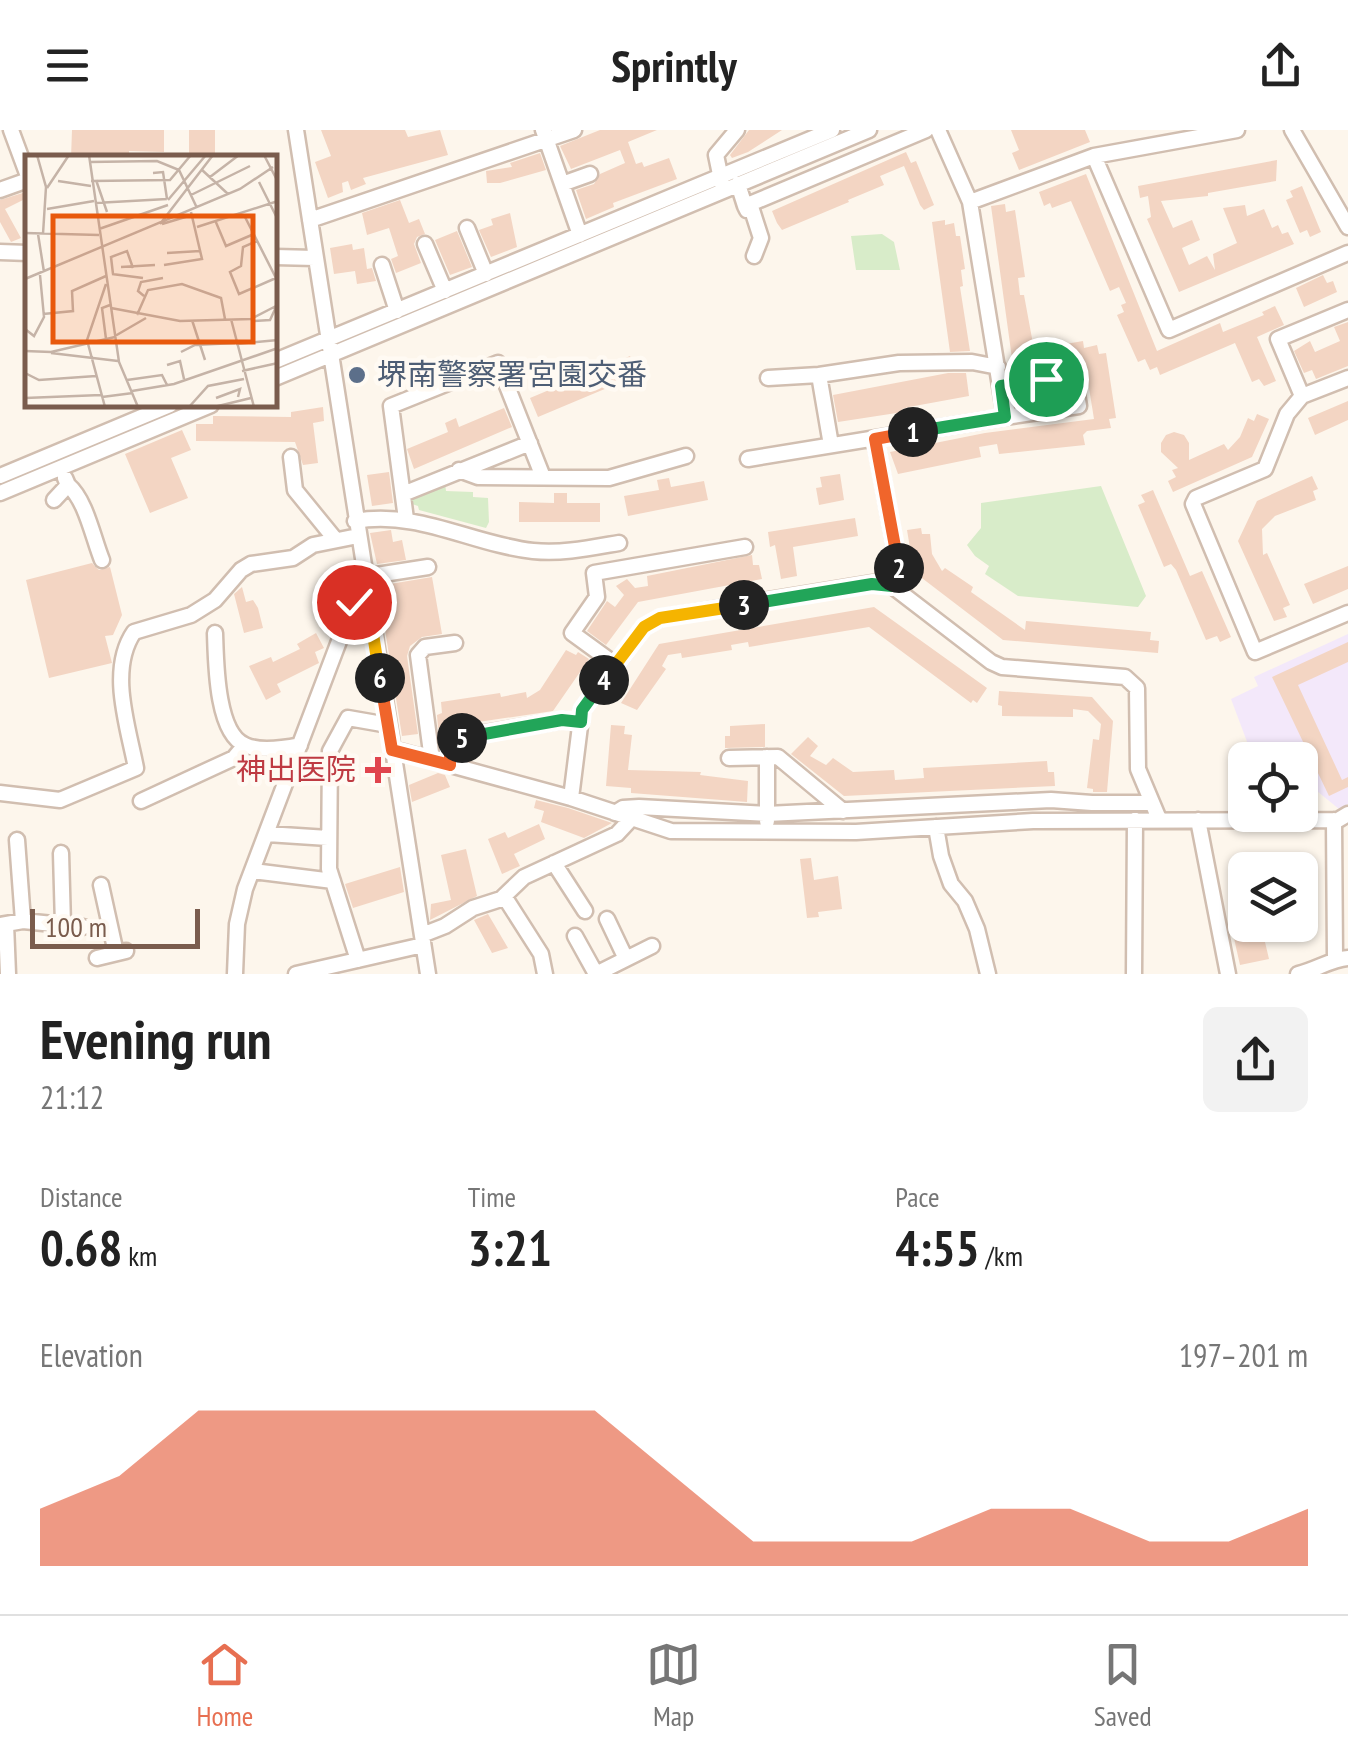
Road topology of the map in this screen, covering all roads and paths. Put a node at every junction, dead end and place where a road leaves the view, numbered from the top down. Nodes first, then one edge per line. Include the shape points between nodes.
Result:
1 (11, 130) edge
2 (296, 130) edge
3 (574, 130) edge
4 (737, 130) edge
5 (787, 130) edge
6 (832, 130) edge
7 (869, 130) edge
8 (926, 130) edge
9 (938, 130) edge
10 (1237, 130) edge
11 (1292, 130) edge
12 (545, 135) edge
13 (792, 147) junction
14 (1094, 156) junction
15 (25, 170) edge
16 (590, 174) dead end
17 (25, 179) edge
18 (562, 184) junction
19 (727, 184) junction
20 (0, 190) edge
21 (970, 202) junction
22 (745, 206) junction
23 (310, 220) junction
24 (1347, 223) edge
25 (467, 228) dead end
26 (580, 235) junction
27 (425, 244) dead end
28 (1348, 253) edge
29 (754, 256) dead end
30 (278, 257) edge
31 (315, 258) junction
32 (382, 266) dead end
33 (486, 274) junction
34 (445, 290) junction
35 (1348, 310) edge
36 (397, 311) junction
37 (329, 339) junction
38 (331, 355) junction
39 (278, 361) edge
40 (998, 366) junction
41 (820, 375) junction
42 (278, 377) edge
43 (768, 378) dead end
44 (1348, 378) edge
45 (1001, 386) junction
46 (1302, 396) junction
47 (163, 408) edge
48 (206, 408) edge
49 (1005, 417) junction
50 (875, 439) junction
51 (530, 443) junction
52 (832, 446) junction
53 (686, 456) dead end
54 (291, 457) dead end
55 (748, 459) dead end
56 (61, 468) junction
57 (459, 470) junction
58 (0, 476) edge
59 (543, 477) junction
60 (68, 485) junction
61 (0, 493) edge
62 (403, 494) junction
63 (54, 500) dead end
64 (406, 519) junction
65 (356, 528) junction
66 (336, 539) junction
67 (619, 543) dead end
68 (745, 547) dead end
69 (102, 560) dead end
70 (428, 567) dead end
71 (364, 578) junction
72 (892, 586) junction
73 (1348, 613) edge
74 (214, 634) dead end
75 (455, 643) dead end
76 (616, 665) junction
77 (581, 722) junction
78 (388, 725) junction
79 (300, 745) junction
80 (245, 746) junction
81 (392, 750) junction
82 (767, 757) junction
83 (729, 758) dead end
84 (432, 760) junction
85 (450, 765) junction
86 (0, 793) edge
87 (571, 798) junction
88 (141, 801) dead end
89 (1076, 802) junction
90 (1152, 802) junction
91 (843, 811) junction
92 (615, 813) junction
93 (767, 814) junction
94 (1341, 817) edge
95 (631, 818) junction
96 (1159, 819) junction
97 (1135, 820) junction
98 (1198, 820) junction
99 (1076, 821) junction
100 (936, 826) junction
101 (767, 832) junction
102 (267, 834) junction
103 (1341, 837) edge
104 (328, 838) junction
105 (18, 840) dead end
106 (61, 853) dead end
107 (554, 863) junction
108 (253, 870) junction
109 (332, 881) junction
110 (101, 886) dead end
111 (504, 896) junction
112 (586, 911) dead end
113 (607, 919) dead end
114 (23, 921) junction
115 (3, 924) edge
116 (63, 925) junction
117 (83, 927) dead end
118 (575, 936) dead end
119 (422, 940) junction
120 (652, 946) dead end
121 (626, 959) junction
122 (358, 960) junction
123 (1337, 963) edge
124 (8, 974) edge
125 (96, 974) edge
126 (235, 974) edge
127 (296, 974) edge
128 (428, 974) edge
129 (545, 974) edge
130 (596, 974) edge
131 (988, 974) edge
132 (1134, 974) edge
133 (1228, 974) edge
134 (1298, 974) edge

1 - 15 street
2 - 23 street
3 - 12 street
4 - 19 street via 716,155
5 - 13 street
6 - 13 street
7 - 19 street
8 - 22 street
9 - 21 street
10 - 14 street
11 - 24 street
12 - 18 street
12 - 23 street
13 - 19 street
14 - 21 street
14 - 28 street via 1169,330
16 - 18 street
17 - 20 street
18 - 26 street
19 - 22 street
19 - 26 street
19 - 38 street
21 - 40 street
22 - 29 street via 762,238
23 - 31 street
25 - 33 street
26 - 33 street
27 - 34 street
30 - 31 street
31 - 37 street
32 - 36 street
33 - 34 street
34 - 36 street
35 - 46 street via 1278,340
36 - 37 street
37 - 38 street
37 - 39 street
38 - 42 street
38 - 65 street
40 - 41 street via 899,363
40 - 45 street
41 - 43 street
41 - 52 street
44 - 46 street
45 - 49 street
45 - 49 street via 1074,375 1078,406
46 - 73 street via 1264,468 1196,498 1194,511 1255,652
47 - 58 street
48 - 56 street via 104,456
49 - 50 street
50 - 52 street
50 - 72 street via 899,569
51 - 57 street
51 - 59 street
51 - 62 street via 498,362 391,406
52 - 55 street
53 - 59 street via 609,478
54 - 66 street via 295,490
56 - 60 street
56 - 61 street
57 - 59 street via 478,477
57 - 62 street
60 - 63 street
60 - 69 street
62 - 64 street
64 - 65 street
64 - 67 street via 534,551
65 - 66 street
65 - 71 street
66 - 86 street via 293,558 250,564 190,615 134,632 124,655 122,698 136,768 60,800
68 - 76 street via 594,573 597,597 572,633
70 - 71 street
71 - 78 street
71 - 79 street
72 - 76 street via 660,618 644,627
72 - 90 street via 1002,667 1133,682 1138,769
74 - 80 street via 222,706 229,731
75 - 84 street via 424,647 418,656
76 - 77 street via 582,710
77 - 85 street via 450,740
77 - 87 street
78 - 81 street
78 - 104 street via 348,718 337,736 330,751
79 - 80 street
79 - 102 street
80 - 88 street via 234,758
81 - 84 street
81 - 119 street
82 - 83 street
82 - 91 street via 778,756
82 - 93 street
84 - 85 street
85 - 87 street
87 - 92 street
89 - 90 street
89 - 91 street
89 - 99 street
90 - 96 street
91 - 93 street
92 - 93 street via 639,807
92 - 95 street
93 - 101 street
94 - 98 street
94 - 103 street
95 - 101 street via 671,831
95 - 107 street via 616,834
96 - 97 street
96 - 98 street
97 - 99 street
97 - 132 street
98 - 133 street
99 - 100 street
100 - 101 street
100 - 131 street via 946,870 976,928
102 - 104 street
102 - 108 street
103 - 123 street via 1332,894
104 - 109 street
105 - 114 street
106 - 116 street
107 - 111 street
107 - 112 street
108 - 109 street
108 - 126 street via 240,909
109 - 122 street
110 - 125 street via 121,952 97,954
111 - 119 street
111 - 129 street via 541,954
113 - 121 street
114 - 115 street
114 - 116 street
115 - 124 street
116 - 117 street
118 - 130 street
119 - 122 street
119 - 128 street
120 - 121 street
121 - 130 street
122 - 127 street
123 - 134 street

